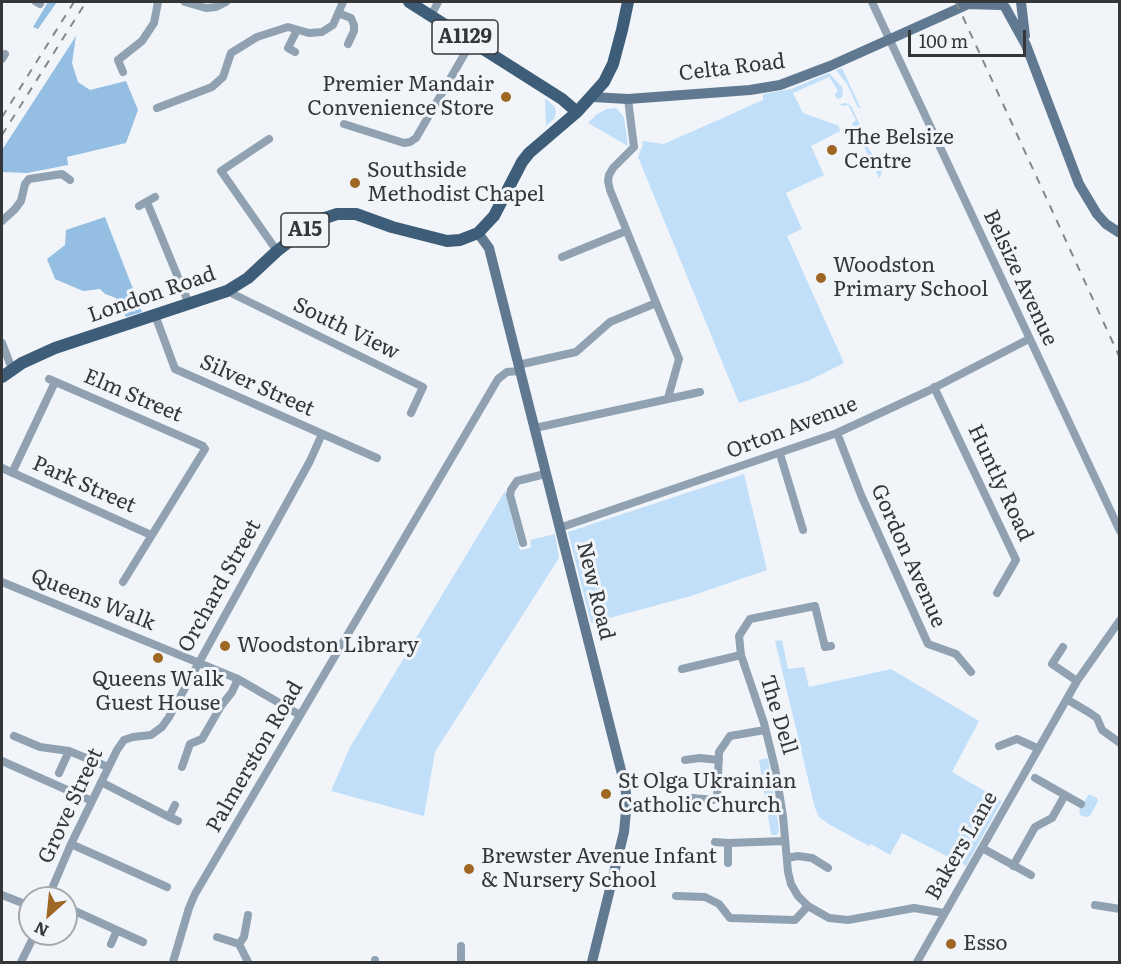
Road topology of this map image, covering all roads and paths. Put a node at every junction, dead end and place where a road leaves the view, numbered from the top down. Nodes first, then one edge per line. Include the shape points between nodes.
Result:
1 (158, 2) edge
2 (185, 2) edge
3 (226, 2) edge
4 (343, 2) edge
5 (408, 2) edge
6 (438, 2) edge
7 (628, 2) edge
8 (872, 2) edge
9 (1019, 2) edge
10 (971, 3) edge
11 (1000, 4) edge
12 (338, 13) junction
13 (431, 16) junction
14 (297, 30) junction
15 (889, 39) junction
16 (472, 41) junction
17 (348, 44) dead end
18 (1026, 45) junction
19 (295, 52) dead end
20 (123, 72) dead end
21 (592, 97) junction
22 (628, 99) junction
23 (156, 108) dead end
24 (577, 112) junction
25 (344, 124) dead end
26 (269, 139) dead end
27 (70, 180) dead end
28 (156, 197) dead end
29 (2, 221) edge
30 (626, 231) junction
31 (478, 233) junction
32 (1119, 233) edge
33 (277, 251) junction
34 (562, 257) dead end
35 (227, 291) junction
36 (656, 303) junction
37 (189, 304) junction
38 (155, 315) junction
39 (1029, 339) junction
40 (2, 343) edge
41 (518, 368) junction
42 (12, 369) junction
43 (2, 377) edge
44 (934, 387) junction
45 (700, 392) dead end
46 (668, 398) junction
47 (411, 413) dead end
48 (535, 428) junction
49 (837, 433) junction
50 (322, 434) junction
51 (780, 454) junction
52 (377, 458) dead end
53 (2, 468) edge
54 (12, 473) junction
55 (545, 474) junction
56 (559, 528) junction
57 (803, 530) dead end
58 (1119, 531) edge
59 (151, 535) junction
60 (523, 543) dead end
61 (2, 582) edge
62 (123, 582) dead end
63 (997, 593) dead end
64 (1119, 620) edge
65 (831, 646) dead end
66 (1063, 646) dead end
67 (741, 655) junction
68 (198, 662) junction
69 (681, 669) dead end
70 (971, 672) dead end
71 (238, 679) junction
72 (1077, 681) junction
73 (1068, 700) junction
74 (300, 715) junction
75 (765, 730) junction
76 (14, 736) dead end
77 (133, 736) joint
78 (999, 746) dead end
79 (1118, 746) edge
80 (1037, 748) junction
81 (69, 751) junction
82 (2, 760) edge
83 (685, 760) dead end
84 (718, 760) junction
85 (108, 767) junction
86 (182, 768) dead end
87 (59, 773) dead end
88 (1035, 778) dead end
89 (101, 782) junction
90 (1065, 795) junction
91 (692, 798) dead end
92 (92, 801) junction
93 (1081, 804) dead end
94 (175, 805) dead end
95 (169, 816) junction
96 (178, 821) dead end
97 (785, 841) junction
98 (715, 842) dead end
99 (728, 843) junction
100 (71, 844) junction
101 (982, 848) junction
102 (787, 858) junction
103 (728, 863) dead end
104 (1014, 866) junction
105 (828, 868) dead end
106 (1031, 875) dead end
107 (53, 886) edge
108 (167, 887) dead end
109 (2, 895) edge
110 (676, 896) dead end
111 (18, 901) edge
112 (1095, 905) dead end
113 (808, 906) junction
114 (1119, 909) edge
115 (78, 912) edge
116 (944, 913) junction
117 (248, 915) dead end
118 (117, 930) junction
119 (217, 937) dead end
120 (143, 942) dead end
121 (111, 944) dead end
122 (239, 944) junction
123 (29, 946) edge
124 (461, 946) dead end
125 (21, 963) edge
126 (173, 963) edge
127 (248, 963) edge
128 (461, 963) edge
129 (592, 963) edge
130 (917, 963) edge

1 - 20 street via 154,23 141,41 118,60
2 - 3 street via 206,8
4 - 12 street
5 - 13 main road, A1129
6 - 13 street
7 - 21 main road via 613,64
8 - 15 street, Belsize Avenue
9 - 11 street via 1012,6
9 - 18 street
10 - 11 street, Celta Road
10 - 15 street, Celta Road
11 - 18 street
12 - 14 street via 333,25 322,32
12 - 17 street via 351,18 354,25
13 - 16 main road, A1129
14 - 19 street via 288,48
14 - 23 street via 282,28 237,48 219,82
15 - 22 street, Celta Road via 780,85
15 - 39 street, Belsize Avenue
16 - 24 main road, A1129
16 - 25 street via 416,138 410,142
18 - 32 street via 1079,184 1097,214
21 - 22 street, Celta Road
21 - 24 main road
22 - 30 street via 634,147 613,168 608,181
24 - 31 main road via 529,153 494,216
26 - 33 street via 221,171
27 - 29 street via 62,174 29,179 21,201
28 - 37 street via 143,204
30 - 34 street
30 - 36 street
31 - 33 main road, London Road / A15 via 460,240 441,240 356,214 338,214 316,222
31 - 41 street, New Road via 489,249
33 - 35 main road, London Road / A15
35 - 37 main road, London Road / A15
35 - 47 street, South View via 423,387
36 - 41 street, Palmerston Road via 610,322 576,352
36 - 46 street via 679,359
37 - 38 main road, London Road / A15
38 - 42 main road, London Road / A15 via 55,348
38 - 50 street, Silver Street via 174,369
39 - 44 street, Orton Avenue
39 - 58 street, Belsize Avenue
40 - 42 street
41 - 48 street, New Road
41 - 74 street, Palmerston Road via 498,379
42 - 43 main road, London Road / A15
44 - 49 street, Orton Avenue
44 - 63 street, Huntly Road via 1016,560
45 - 46 street
46 - 48 street
48 - 55 street, New Road
49 - 51 street, Orton Avenue
49 - 70 street, Gordon Avenue via 928,644 956,654
50 - 52 street, Silver Street
50 - 68 street, Orchard Street
51 - 56 street, Orton Avenue
51 - 57 street
53 - 54 street, Park Street
54 - 59 street, Park Street
54 - 59 street, Elm Street via 52,380 203,446
55 - 56 street, New Road
55 - 60 street via 517,482 511,490
56 - 129 street, New Road via 627,801 618,862
59 - 62 street
61 - 68 street, Queens Walk
64 - 72 street, Bakers Lane
65 - 67 street, The Dell via 825,647 815,606 750,619 739,636
66 - 72 street via 1052,664
67 - 69 street, The Dell
67 - 75 street, The Dell
68 - 71 street, Queens Walk
68 - 77 street, Orchard Street via 162,727 151,735
71 - 74 street, Queens Walk
71 - 86 street via 202,739 190,744
72 - 73 street, Bakers Lane
73 - 79 street via 1097,718 1102,730
73 - 80 street, Bakers Lane
74 - 126 street, Palmerston Road via 195,894
75 - 84 street via 730,736
75 - 97 street, The Dell via 776,768
76 - 81 street via 40,747
77 - 85 street, Grove Street via 124,740
78 - 80 street via 1017,739
80 - 101 street, Bakers Lane
81 - 85 street
81 - 87 street
82 - 92 street
83 - 84 street
84 - 91 street via 717,800
85 - 89 street, Grove Street
88 - 90 street
89 - 92 street, Grove Street
89 - 95 street
90 - 93 street
90 - 104 street via 1052,818 1035,827
92 - 100 street, Grove Street
94 - 95 street
95 - 96 street
97 - 99 street
97 - 102 street, The Dell
98 - 99 street
99 - 103 street
100 - 107 street, Grove Street
100 - 108 street
101 - 104 street
101 - 116 street, Bakers Lane
102 - 105 street via 812,858
102 - 113 street, The Dell via 791,884
104 - 106 street
109 - 111 street
110 - 113 street via 705,897 719,904 730,918 795,920
112 - 114 street
113 - 116 street, The Dell via 830,918 848,920 914,908
115 - 118 street
116 - 130 street, Bakers Lane
117 - 122 street
118 - 120 street
118 - 121 street
119 - 122 street
122 - 127 street
123 - 125 street
124 - 128 street

